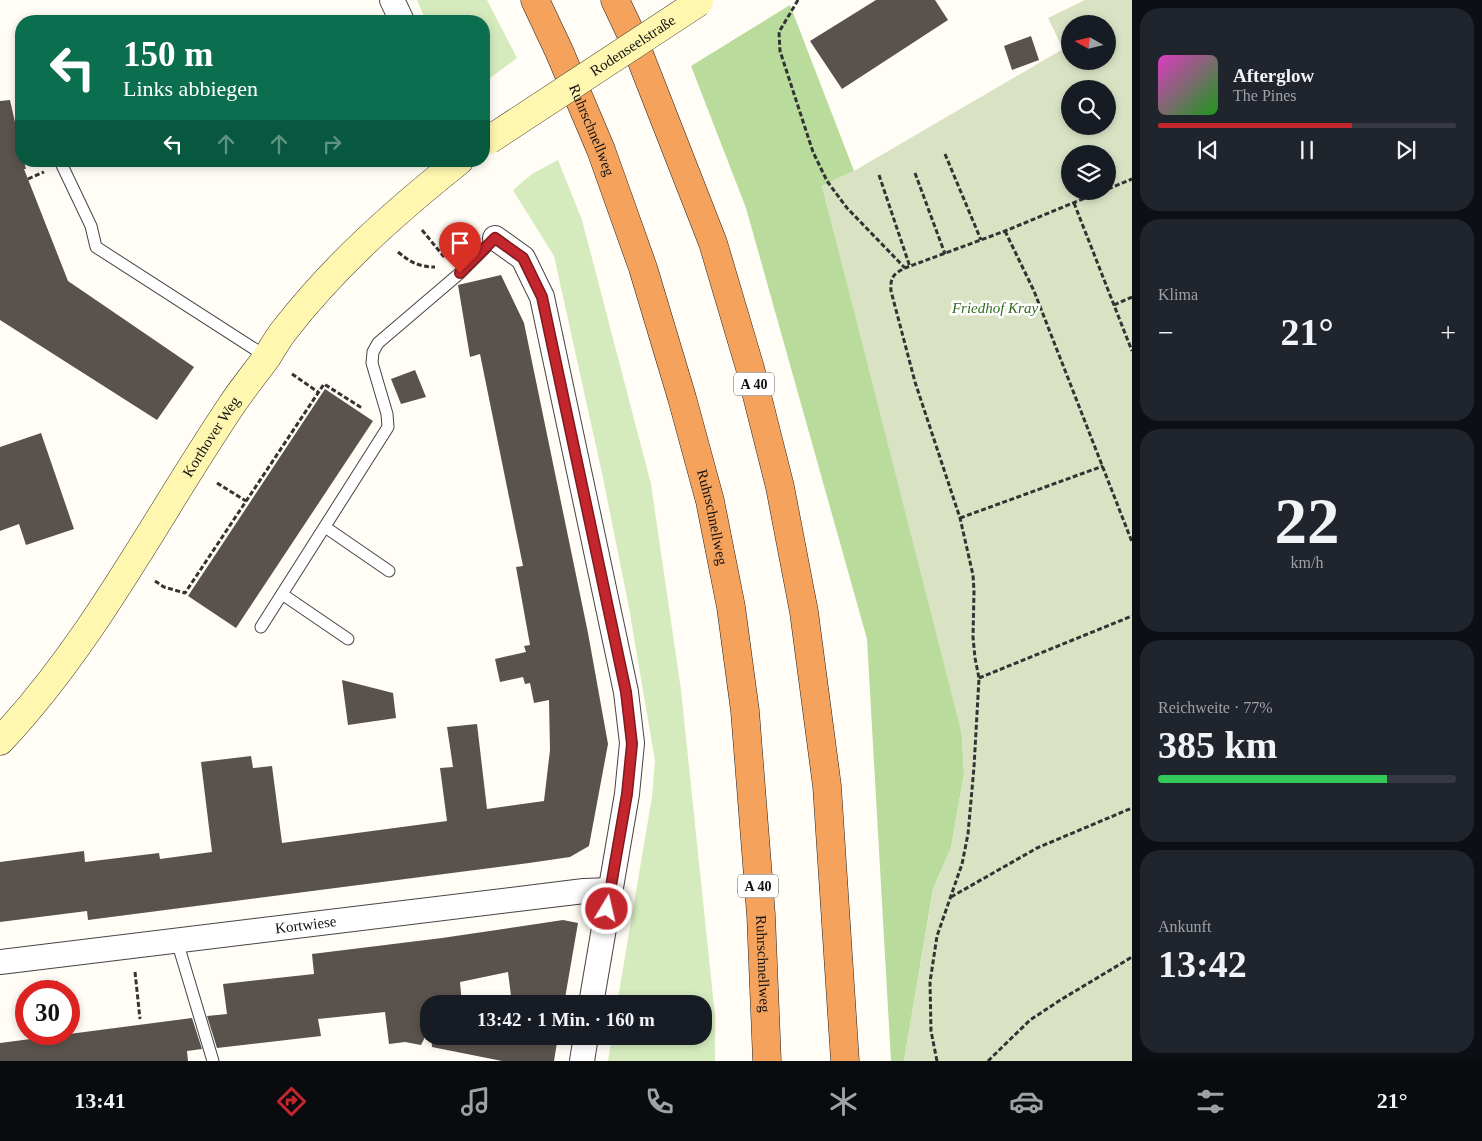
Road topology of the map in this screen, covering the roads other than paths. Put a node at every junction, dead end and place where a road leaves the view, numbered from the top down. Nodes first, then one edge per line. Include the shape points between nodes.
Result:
1 (392, 0) edge
2 (535, 0) edge
3 (615, 0) edge
4 (701, 1) edge
5 (399, 15) edge
6 (490, 139) edge
7 (63, 167) edge
8 (452, 167) edge
9 (495, 238) joint
10 (267, 357) junction
11 (325, 527) junction
12 (390, 571) dead end
13 (282, 594) junction
14 (261, 627) dead end
15 (348, 639) dead end
16 (0, 741) edge
17 (610, 890) junction
18 (176, 941) junction
19 (0, 962) edge
20 (592, 995) edge
21 (585, 1045) edge
22 (213, 1061) edge
23 (582, 1061) edge
24 (767, 1061) edge
25 (845, 1061) edge

1 - 5 street
2 - 24 highway, Ruhrschnellweg / A 40 via 601,150 643,268 710,501 731,607 745,711 761,915
3 - 25 highway, A 40 via 713,243 750,368 780,487 804,612 827,786
4 - 6 main road, Rodenseelstraße, bridge
7 - 10 lane via 91,226 96,247
8 - 10 main road, Korthover Weg via 376,231 330,278 282,333
9 - 11 lane via 375,347 372,363 388,427
9 - 17 street via 523,258 542,297 626,692 632,744 627,794
10 - 16 main road, Korthover Weg via 233,402 79,646 30,709
11 - 12 lane
11 - 13 lane
13 - 14 lane
13 - 15 lane
17 - 18 street, Kortwiese
17 - 20 street
18 - 19 street, Kortwiese
18 - 22 lane
21 - 23 street

